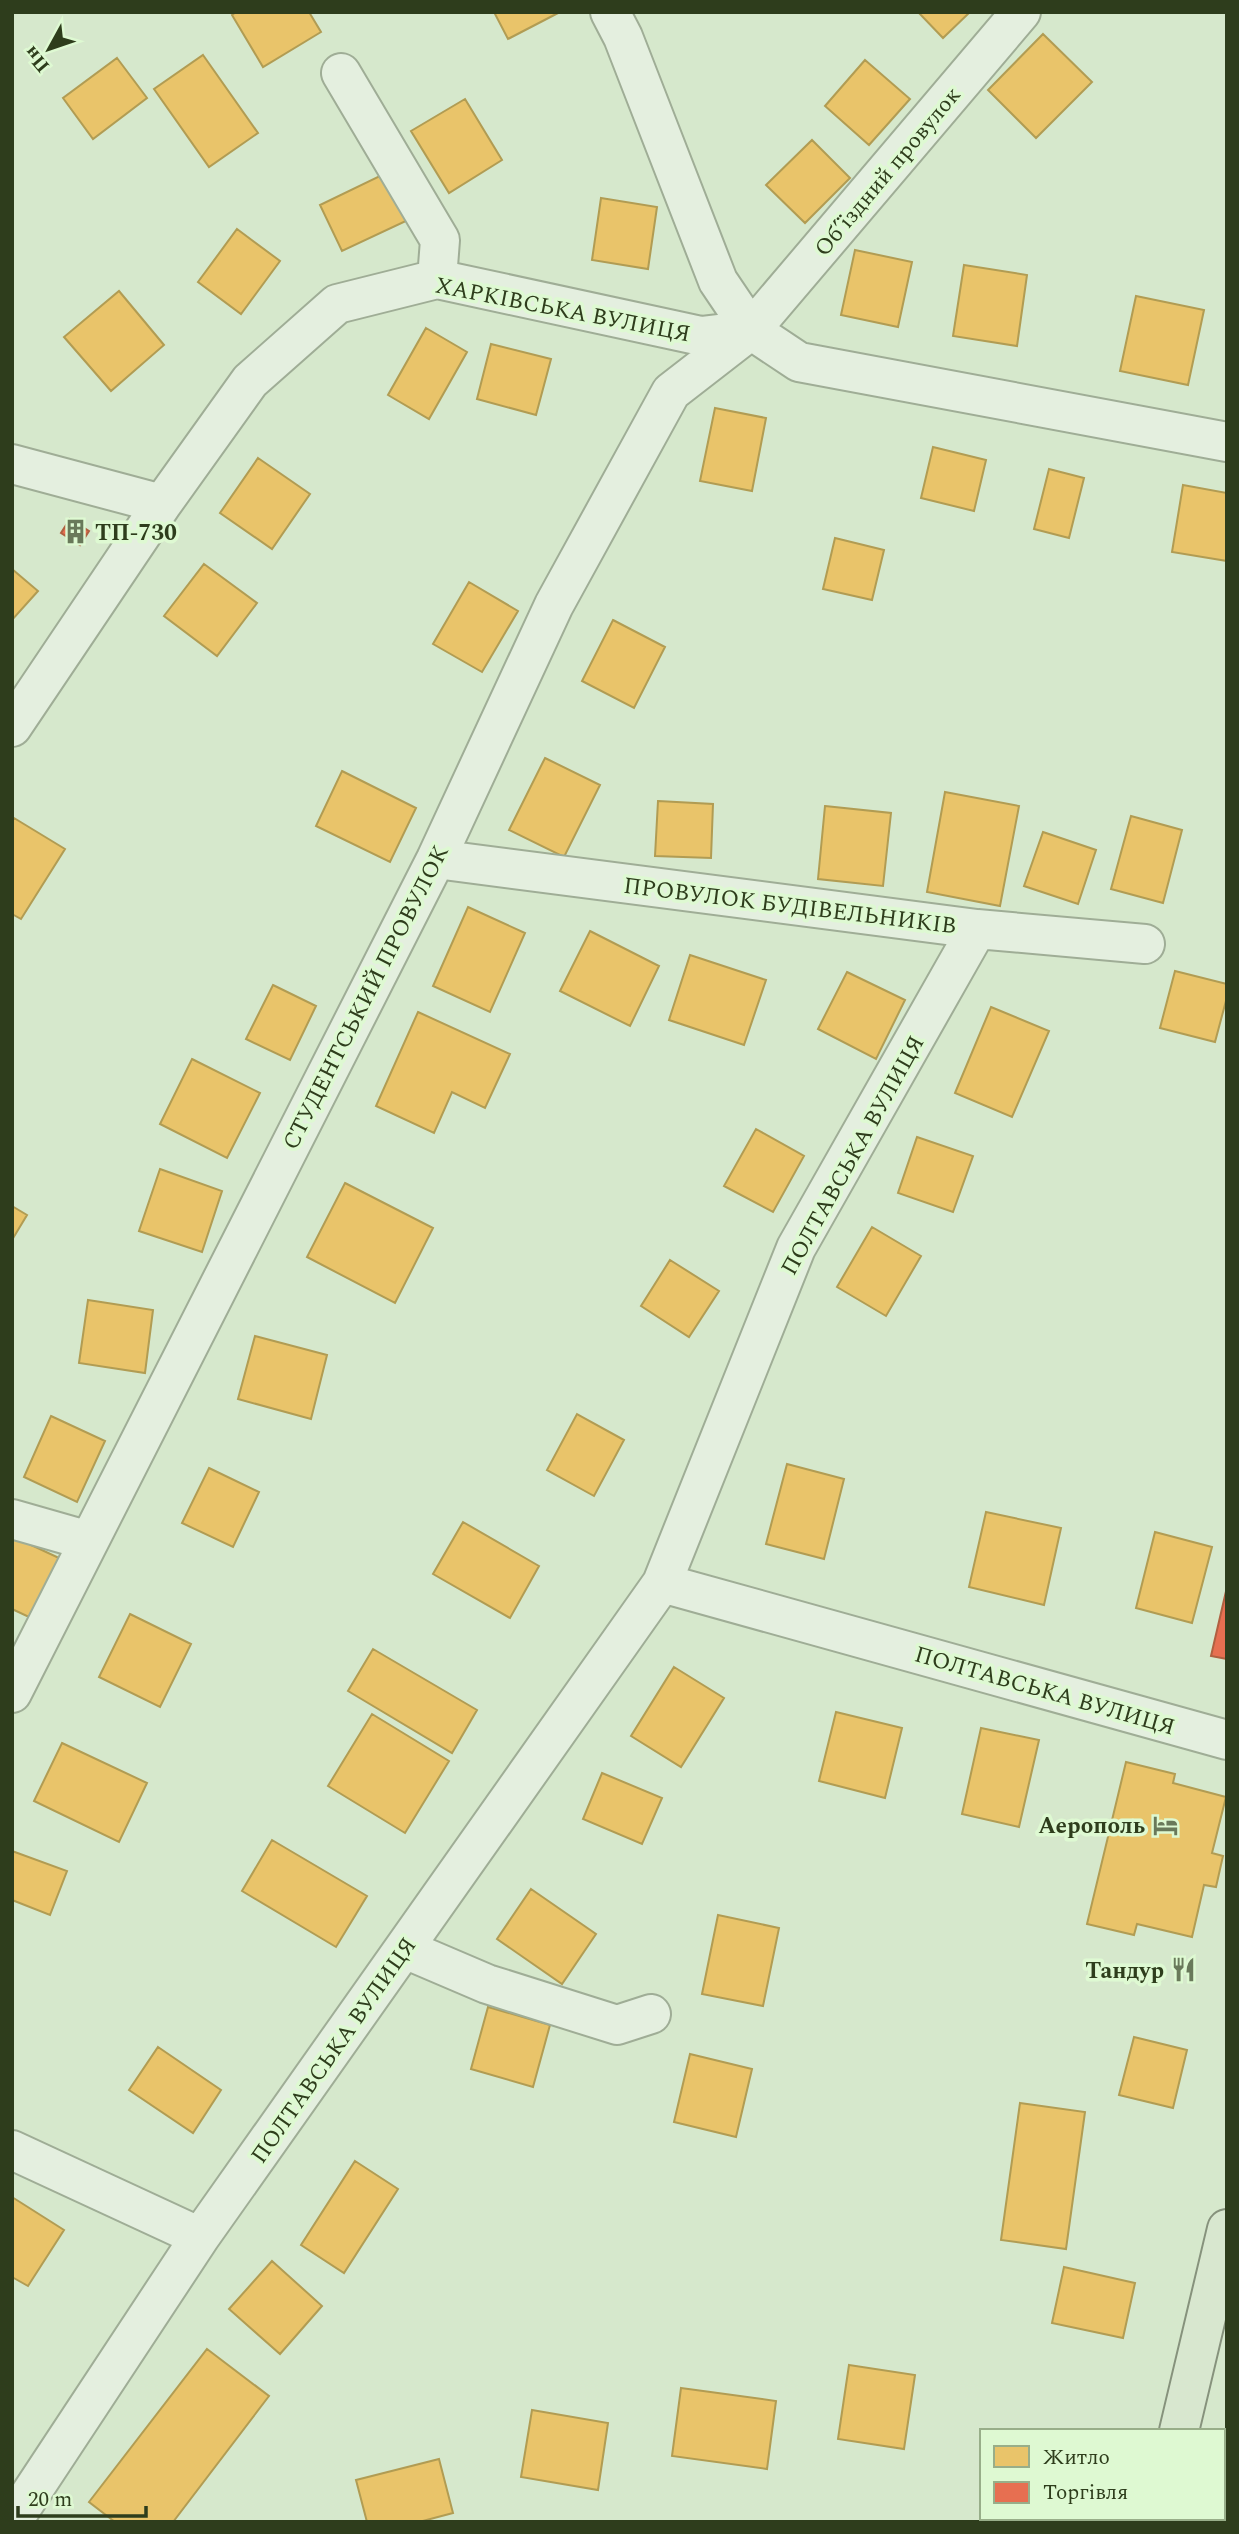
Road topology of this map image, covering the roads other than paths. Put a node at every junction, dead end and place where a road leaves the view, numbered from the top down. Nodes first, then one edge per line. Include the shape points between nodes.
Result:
1 (610, 12) edge
2 (1021, 12) edge
3 (341, 73) dead end
4 (437, 279) junction
5 (751, 330) junction
6 (1227, 442) edge
7 (12, 464) edge
8 (162, 504) junction
9 (12, 727) edge
10 (436, 859) junction
11 (977, 929) junction
12 (1145, 944) dead end
13 (12, 1520) edge
14 (89, 1541) junction
15 (662, 1583) junction
16 (12, 1693) edge
17 (1227, 1740) edge
18 (405, 1949) junction
19 (651, 2014) dead end
20 (12, 2150) edge
21 (1227, 2229) edge
22 (200, 2237) junction
23 (1180, 2429) edge
24 (12, 2522) edge

1 - 5 street via 718,281
2 - 5 street, Обʼїздний провулок
3 - 4 street via 440,240
4 - 5 street, ХАРКІВСЬКА ВУЛИЦЯ via 701,336
4 - 8 street, ХАРКІВСЬКА ВУЛИЦЯ via 337,304 250,381
5 - 6 street via 799,362
5 - 10 street, СТУДЕНТСЬКИЙ ПРОВУЛОК via 671,392 554,605
7 - 8 street
8 - 9 street, ХАРКІВСЬКА ВУЛИЦЯ
10 - 11 street, ПРОВУЛОК БУДІВЕЛЬНИКІВ
10 - 14 street, СТУДЕНТСЬКИЙ ПРОВУЛОК
11 - 12 street, ПРОВУЛОК БУДІВЕЛЬНИКІВ
11 - 15 street, ПОЛТАВСЬКА ВУЛИЦЯ via 796,1248
13 - 14 street
14 - 16 street, СТУДЕНТСЬКИЙ ПРОВУЛОК
15 - 17 street, ПОЛТАВСЬКА ВУЛИЦЯ
15 - 18 street, ПОЛТАВСЬКА ВУЛИЦЯ
18 - 19 street via 486,1984 617,2025
18 - 22 street, ПОЛТАВСЬКА ВУЛИЦЯ
20 - 22 street
21 - 23 main road
22 - 24 street, ПОЛТАВСЬКА ВУЛИЦЯ

